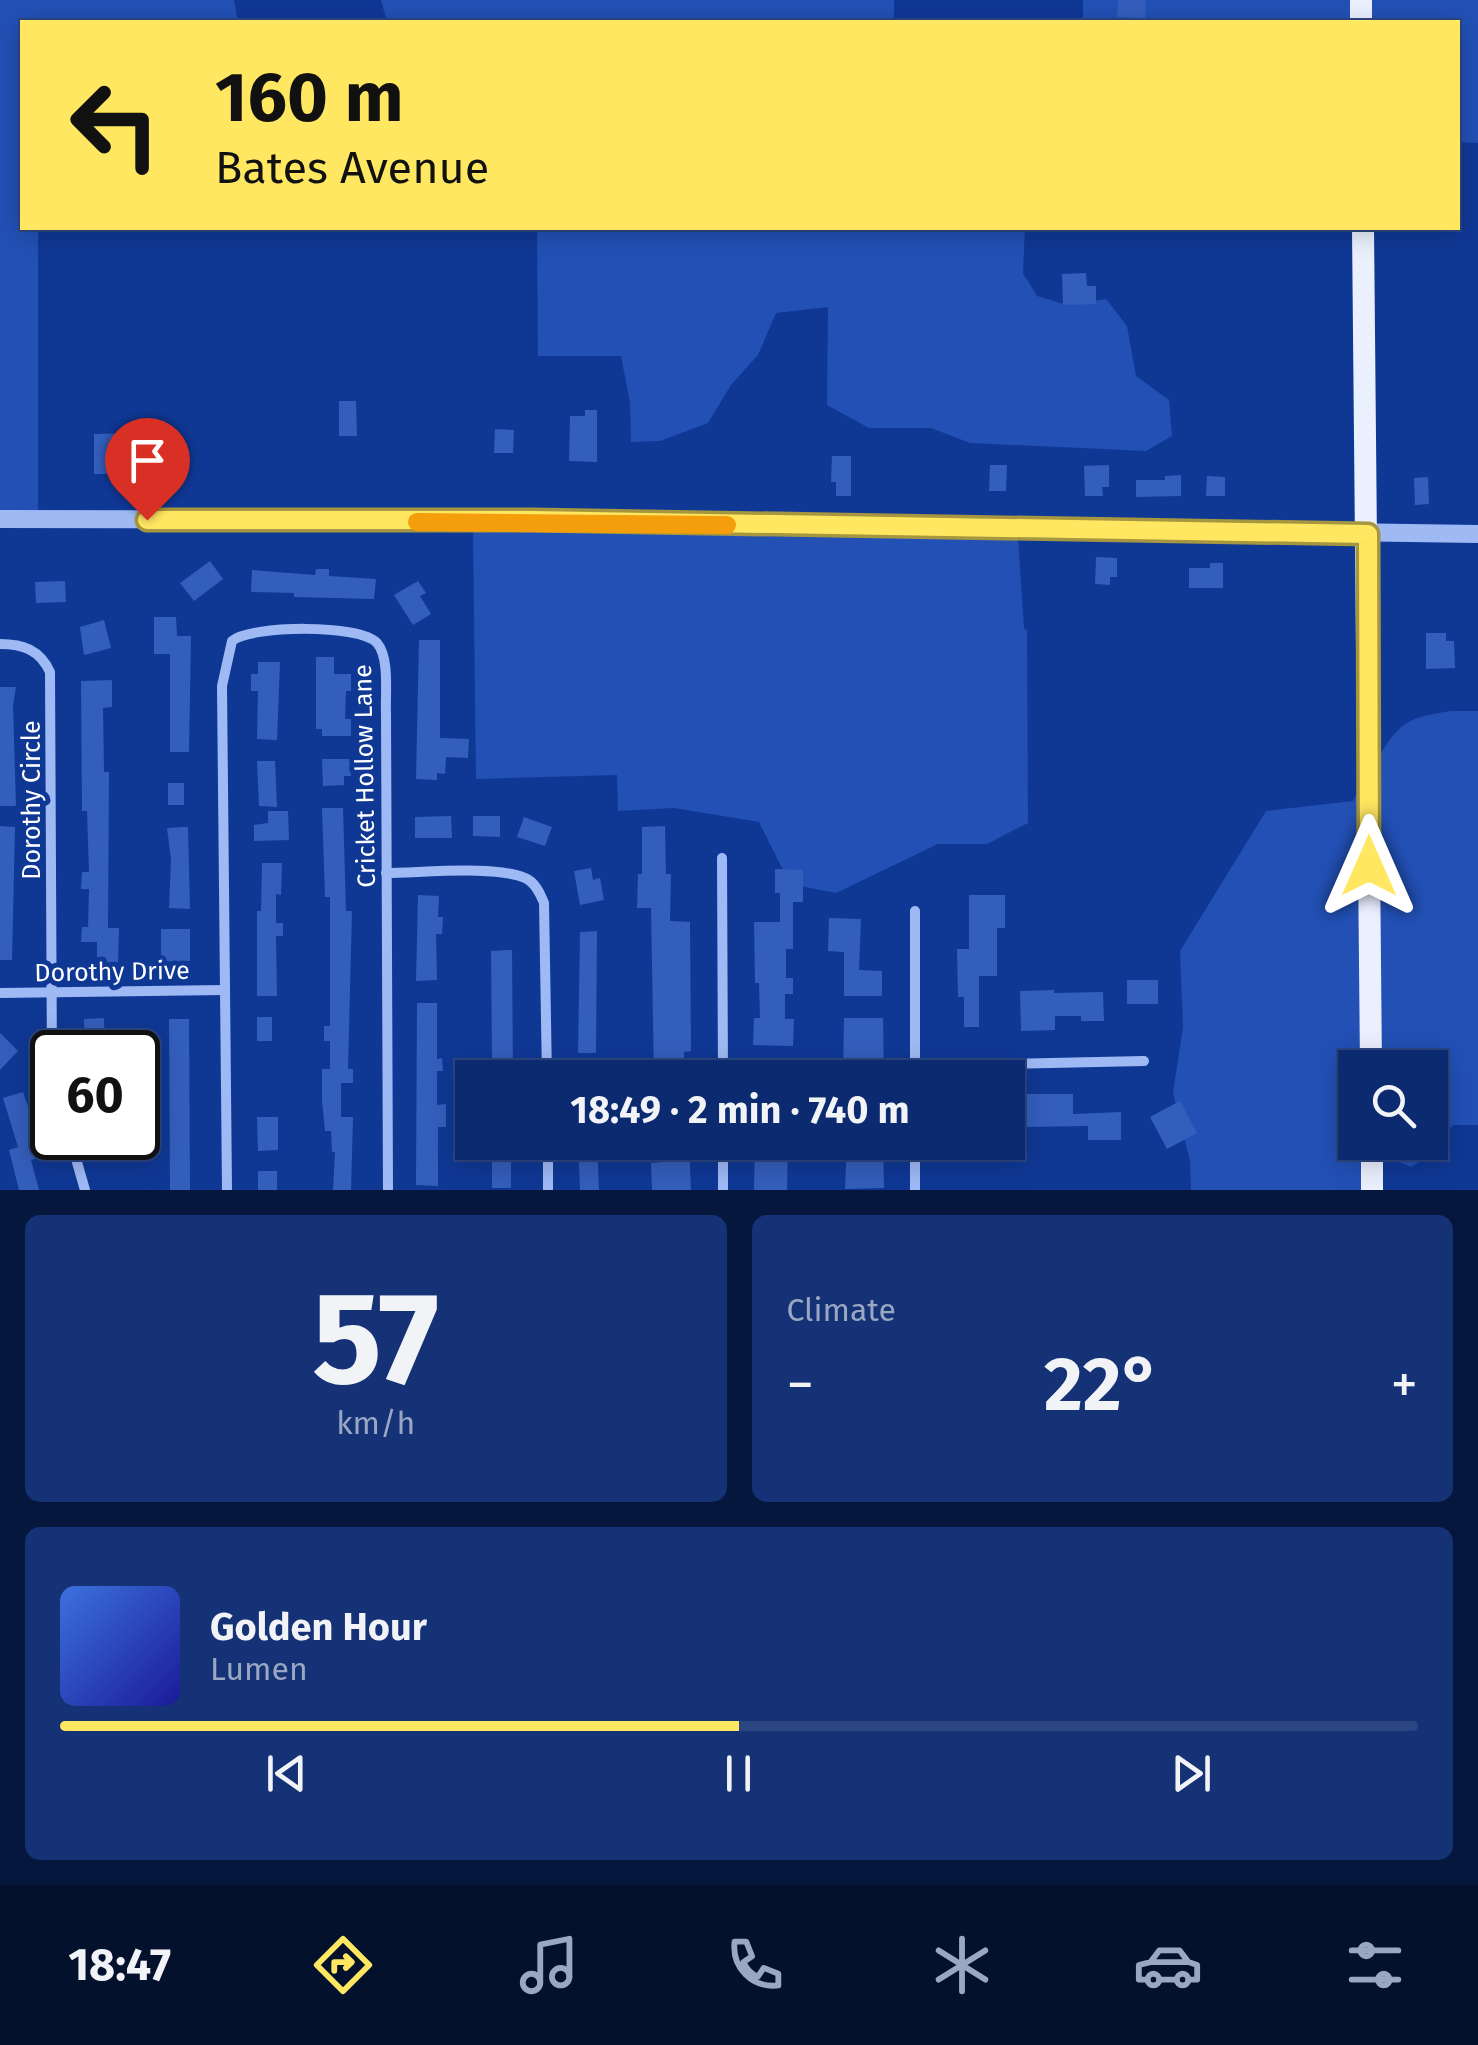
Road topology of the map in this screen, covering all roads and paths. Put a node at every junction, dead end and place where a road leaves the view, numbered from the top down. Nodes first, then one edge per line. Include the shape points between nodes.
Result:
1 (1363, 230) edge
2 (0, 519) edge
3 (1368, 534) junction
4 (1478, 534) edge
5 (0, 644) edge
6 (722, 858) dead end
7 (386, 873) junction
8 (915, 911) dead end
9 (225, 990) junction
10 (51, 991) junction
11 (0, 993) edge
12 (52, 1030) edge
13 (1371, 1050) edge
14 (547, 1060) edge
15 (723, 1060) edge
16 (915, 1060) edge
17 (1144, 1061) dead end
18 (1025, 1067) edge
19 (76, 1160) edge
20 (548, 1160) edge
21 (723, 1160) edge
22 (915, 1160) edge
23 (1372, 1160) edge
24 (85, 1190) edge
25 (227, 1190) edge
26 (388, 1190) edge
27 (548, 1190) edge
28 (723, 1190) edge
29 (915, 1190) edge
30 (1372, 1190) edge

1 - 3 main road
2 - 3 street
3 - 4 street
3 - 13 main road
5 - 10 street, Dorothy Circle via 36,652 50,672
6 - 15 street
7 - 9 street, Cricket Hollow Lane via 386,698 378,644 332,631 236,637 222,686
7 - 14 street via 502,872 534,883 544,903
7 - 26 street, Cricket Hollow Lane
8 - 16 street
9 - 10 street, Dorothy Drive
9 - 25 street, Cricket Hollow Lane
10 - 11 street, Dorothy Drive
10 - 12 street, Dorothy Circle
17 - 18 street
19 - 24 street
20 - 27 street
21 - 28 street
22 - 29 street
23 - 30 main road

